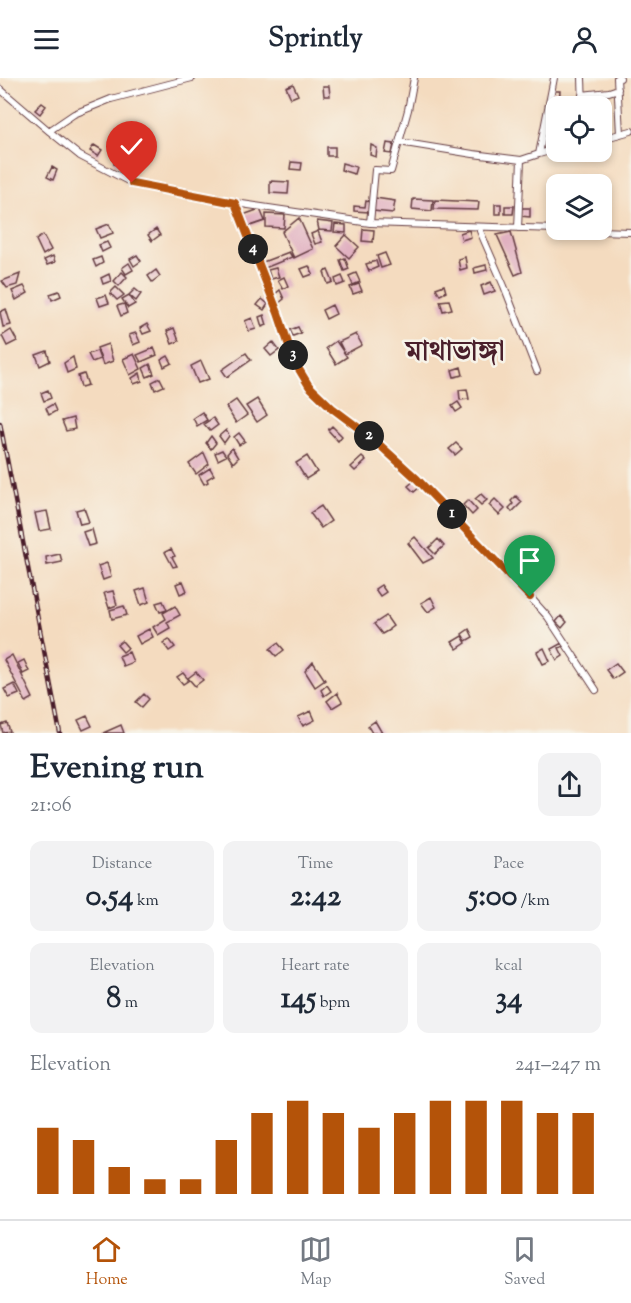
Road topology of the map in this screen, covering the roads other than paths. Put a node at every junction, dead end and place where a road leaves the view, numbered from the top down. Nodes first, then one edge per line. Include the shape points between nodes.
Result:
1 (192, 78) edge
2 (414, 78) edge
3 (554, 78) edge
4 (582, 78) edge
5 (620, 78) edge
6 (0, 89) edge
7 (618, 89) junction
8 (582, 95) joint
9 (49, 131) junction
10 (631, 131) edge
11 (620, 134) junction
12 (612, 137) edge
13 (399, 142) junction
14 (546, 152) edge
15 (539, 154) junction
16 (521, 160) junction
17 (235, 203) junction
18 (370, 223) junction
19 (518, 228) junction
20 (546, 229) edge
21 (480, 231) dead end
22 (612, 231) edge
23 (631, 232) edge
24 (537, 371) dead end
25 (596, 690) dead end

1 - 9 street via 111,99 74,114
2 - 13 street
3 - 15 street
4 - 8 street
5 - 7 street
6 - 9 street
7 - 8 street
7 - 11 street
9 - 17 street via 80,156 132,183
10 - 11 street
11 - 12 street
13 - 16 street
13 - 18 street via 391,171 375,170
14 - 15 street
15 - 16 street
16 - 19 street
17 - 18 street
17 - 25 street via 297,366 309,386 417,479 548,616
18 - 19 street
19 - 20 street
21 - 24 street
22 - 23 street

